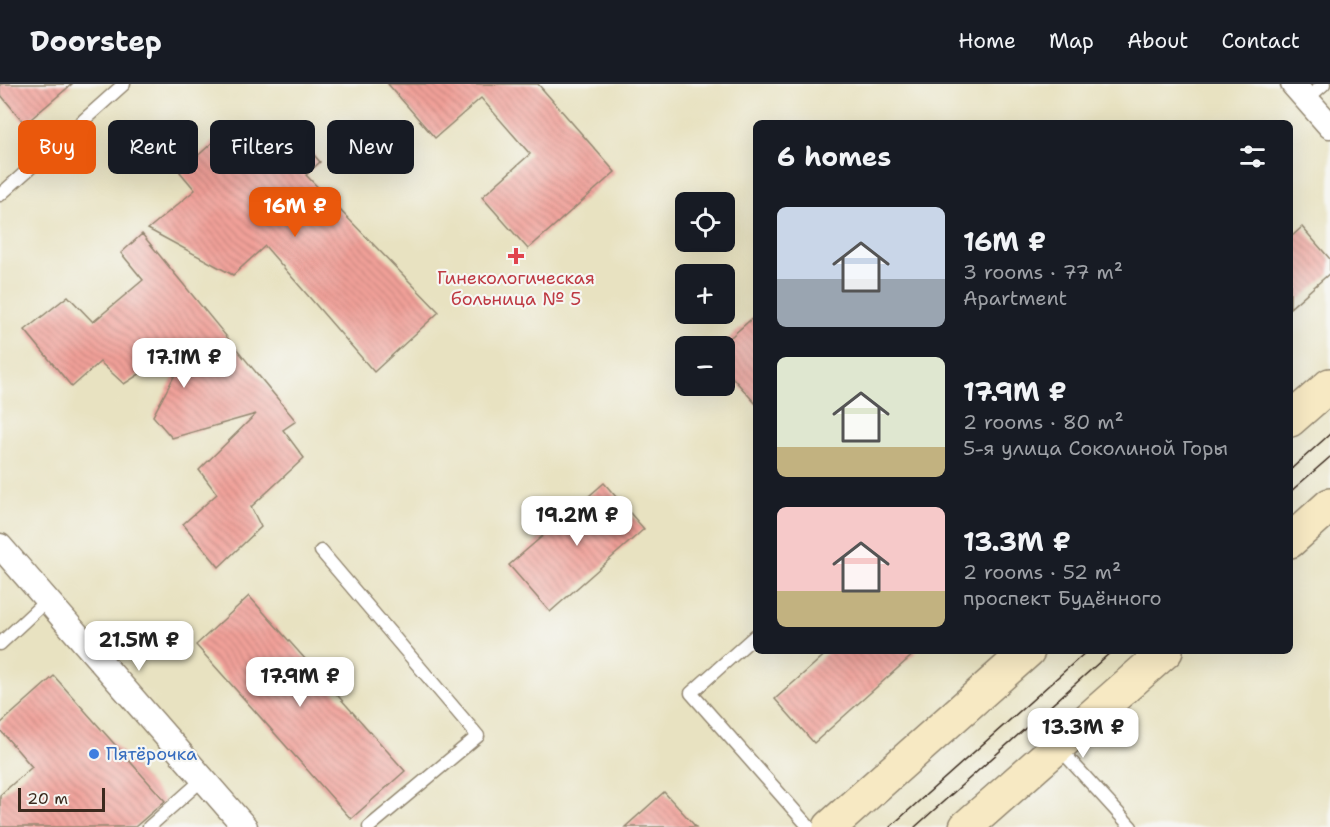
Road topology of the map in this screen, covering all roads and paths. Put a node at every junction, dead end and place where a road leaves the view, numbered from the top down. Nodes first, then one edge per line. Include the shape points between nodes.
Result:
1 (124, 84) edge
2 (1308, 89) edge
3 (1330, 126) edge
4 (0, 195) edge
5 (1330, 385) edge
6 (1293, 417) edge
7 (1330, 505) edge
8 (1293, 538) edge
9 (0, 546) edge
10 (321, 551) dead end
11 (47, 600) junction
12 (753, 637) edge
13 (0, 644) edge
14 (1025, 654) edge
15 (1163, 654) edge
16 (1058, 747) junction
17 (203, 779) junction
18 (149, 827) edge
19 (245, 827) edge
20 (369, 827) edge
21 (809, 827) edge
22 (830, 827) edge
23 (966, 827) edge
24 (1131, 827) edge

1 - 4 lane
2 - 3 street
5 - 6 main road
7 - 8 main road
9 - 11 street
10 - 20 lane via 478,736
11 - 13 lane
11 - 17 street
12 - 21 lane via 691,693
14 - 22 main road
15 - 16 main road
16 - 23 main road
16 - 24 lane
17 - 18 lane
17 - 19 street

